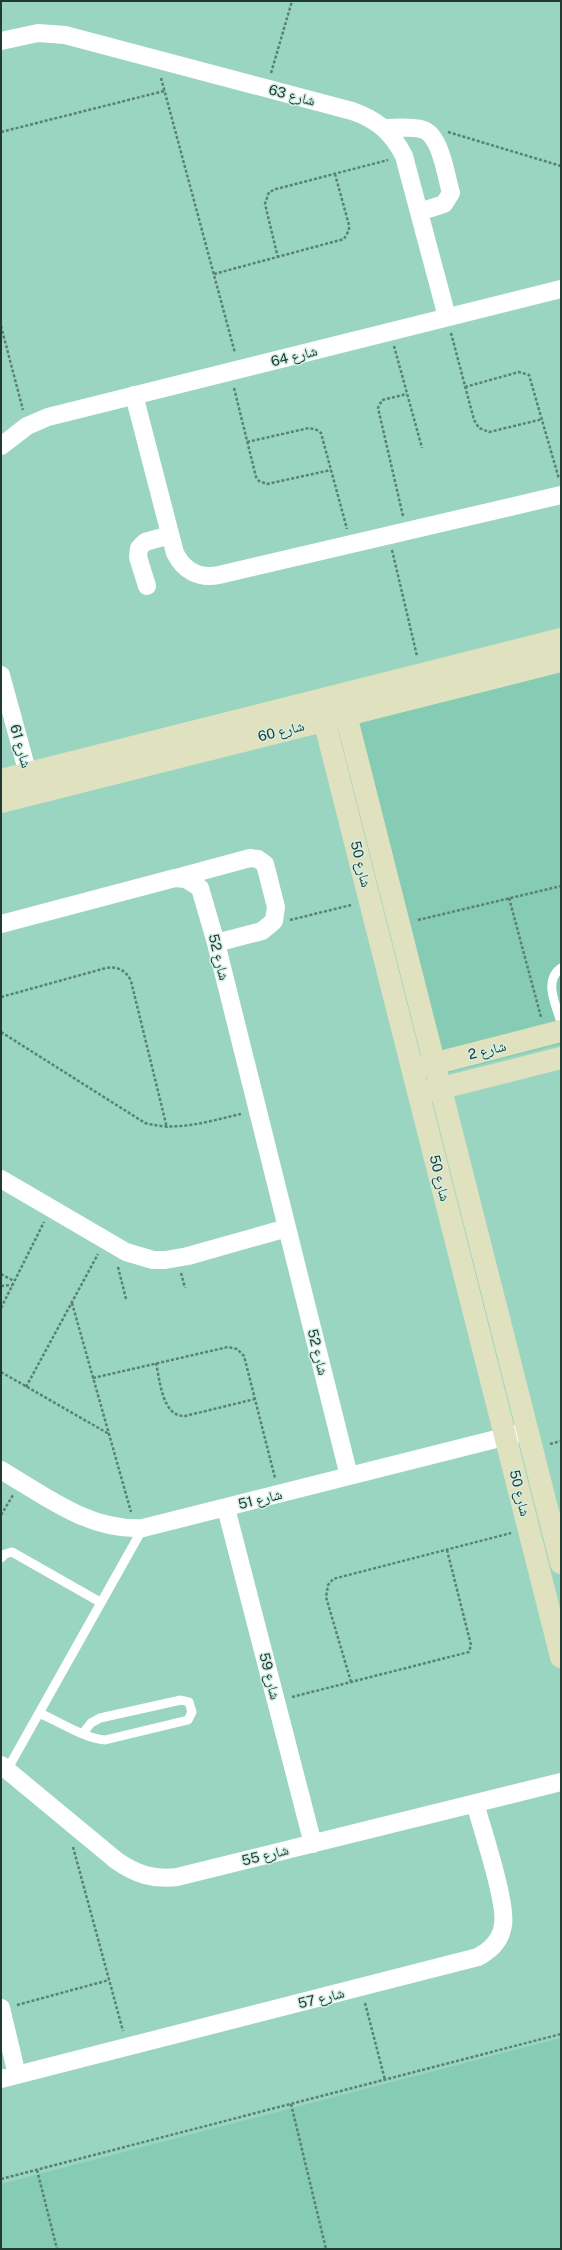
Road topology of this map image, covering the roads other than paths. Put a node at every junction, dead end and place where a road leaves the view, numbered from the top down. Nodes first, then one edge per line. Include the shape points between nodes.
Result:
1 (1, 41) edge
2 (384, 128) junction
3 (419, 212) junction
4 (561, 289) edge
5 (447, 317) junction
6 (134, 396) junction
7 (1, 446) edge
8 (560, 487) edge
9 (170, 535) junction
10 (147, 586) dead end
11 (561, 639) edge
12 (561, 661) edge
13 (1, 676) edge
14 (343, 705) junction
15 (322, 710) junction
16 (1, 780) edge
17 (31, 784) junction
18 (1, 802) edge
19 (175, 878) junction
20 (1, 924) edge
21 (216, 943) junction
22 (561, 968) edge
23 (556, 1029) edge
24 (561, 1058) edge
25 (434, 1063) junction
26 (413, 1069) junction
27 (441, 1088) junction
28 (419, 1094) junction
29 (1, 1179) edge
30 (287, 1228) junction
31 (528, 1431) junction
32 (505, 1436) junction
33 (1, 1470) edge
34 (349, 1476) junction
35 (226, 1508) junction
36 (139, 1528) junction
37 (1, 1558) edge
38 (561, 1563) edge
39 (100, 1602) junction
40 (561, 1657) edge
41 (39, 1713) junction
42 (83, 1733) junction
43 (4, 1768) edge
44 (561, 1782) edge
45 (475, 1803) junction
46 (313, 1844) junction
47 (1, 2009) edge
48 (9, 2077) edge

1 - 2 street, شارع 63 via 26,34 51,33 358,113
2 - 3 street, شارع 63 via 399,145 404,156
2 - 3 street via 421,129 429,133 437,143 451,193 450,198 444,204
3 - 5 street, شارع 63
4 - 5 street, شارع 64
5 - 6 street, شارع 64
6 - 7 street, شارع 64 via 48,417 28,426
6 - 9 street
8 - 9 street via 388,536 210,577 192,573 184,567 175,553
9 - 10 street via 145,542 139,548 138,557
11 - 14 street, شارع 60 via 422,674
12 - 14 street, شارع 60
13 - 17 street, شارع 61
14 - 15 street, شارع 60
14 - 25 street, شارع 50
15 - 17 street, شارع 60
15 - 26 street, شارع 50
16 - 17 street, شارع 60
17 - 18 street, شارع 60
19 - 20 street
19 - 21 street, شارع 52 via 186,878 200,888
19 - 21 street via 250,858 258,859 265,864 276,907 276,914 270,925 262,931
21 - 30 street, شارع 52
22 - 23 lane via 553,977 551,987
23 - 25 street, شارع 2
24 - 27 street, شارع 2
25 - 26 street, شارع 2
25 - 27 street, شارع 50
26 - 28 street, شارع 50
27 - 28 street, شارع 2
27 - 31 street, شارع 50
28 - 32 street, شارع 50
29 - 30 street via 109,1242 139,1257 153,1260 176,1259
30 - 34 street, شارع 52
31 - 32 street, شارع 51
31 - 38 street, شارع 50
32 - 34 street, شارع 51
32 - 40 street, شارع 50
33 - 36 street, شارع 51 via 90,1521 112,1527
34 - 35 street, شارع 51
35 - 36 street, شارع 51
35 - 46 street, شارع 59
36 - 39 lane
37 - 39 lane via 12,1552
39 - 41 lane
41 - 42 lane
41 - 43 lane
42 - 42 lane via 99,1740 111,1740 188,1720 192,1712 189,1702 181,1700 100,1718 91,1723
43 - 46 street, شارع 55 via 126,1868 156,1878 177,1877
44 - 45 street, شارع 55
45 - 46 street, شارع 55
45 - 48 street, شارع 57 via 504,1908 504,1924 498,1939 493,1947 478,1958
47 - 48 street

